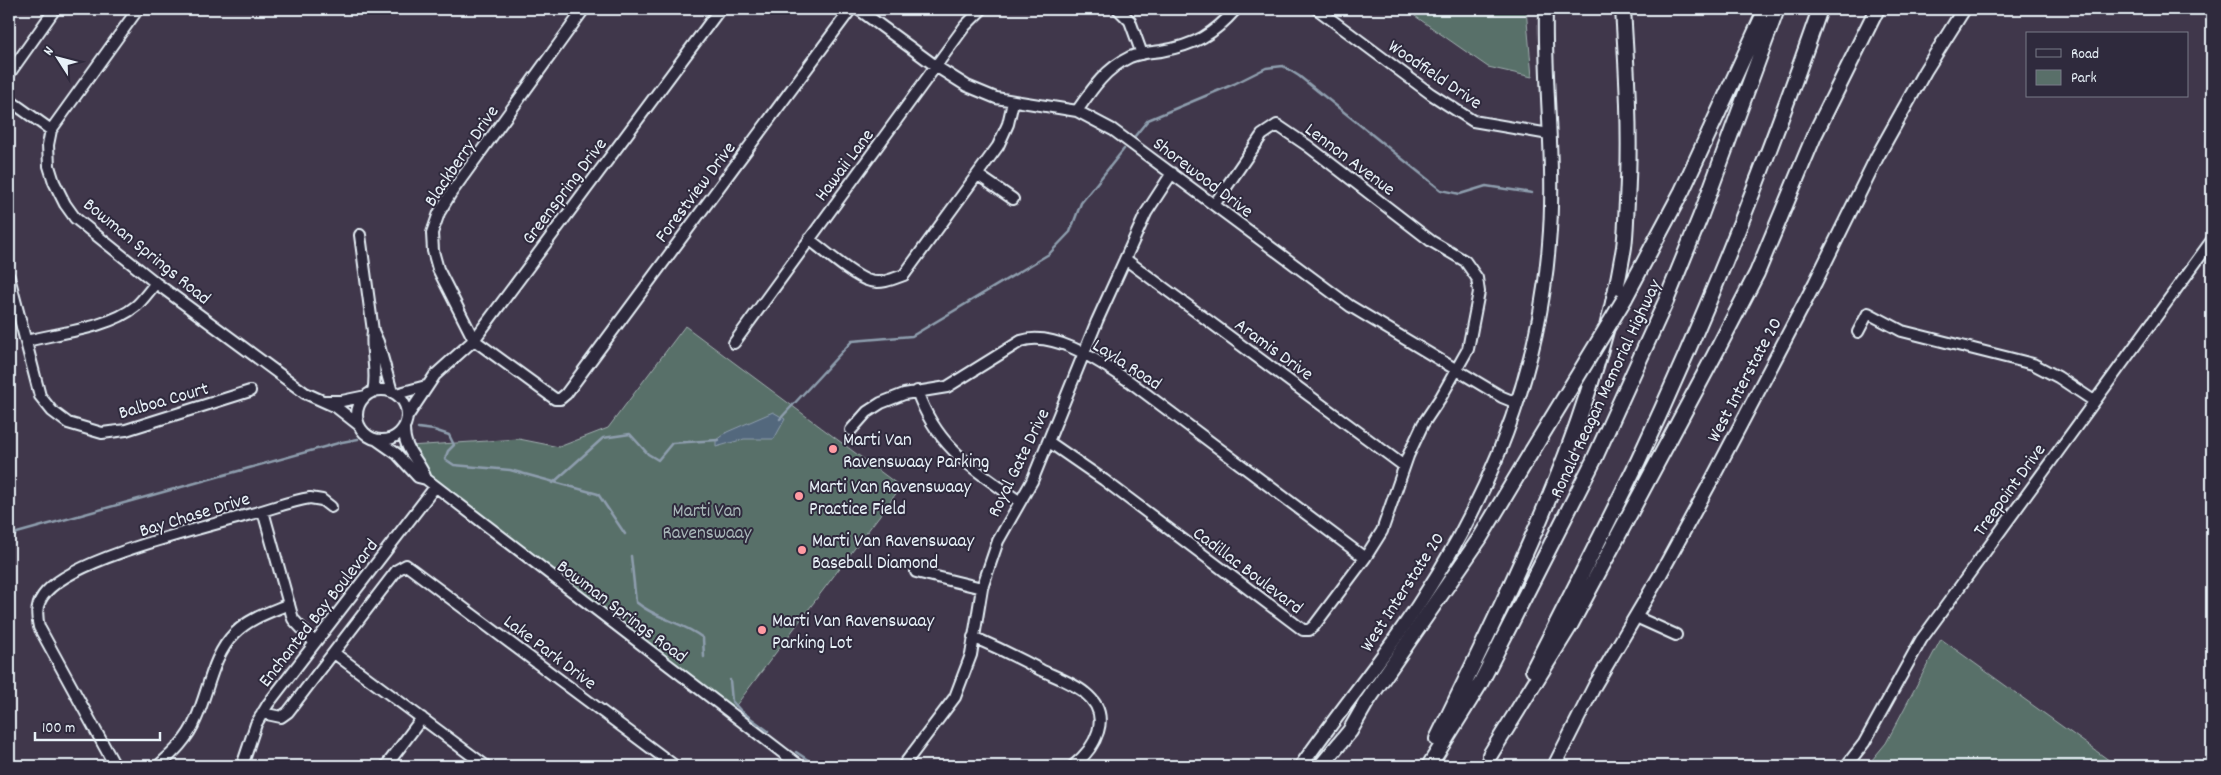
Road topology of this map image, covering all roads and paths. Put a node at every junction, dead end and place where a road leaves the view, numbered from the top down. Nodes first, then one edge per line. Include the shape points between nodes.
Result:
1 (55, 9) edge
2 (138, 9) edge
3 (584, 9) edge
4 (720, 9) edge
5 (851, 9) edge
6 (858, 9) edge
7 (982, 9) edge
8 (1118, 9) edge
9 (1236, 9) edge
10 (1317, 9) edge
11 (1546, 9) edge
12 (1623, 9) edge
13 (1766, 9) edge
14 (1777, 9) edge
15 (1820, 9) edge
16 (1877, 9) edge
17 (1964, 9) edge
18 (1142, 54) junction
19 (937, 67) junction
20 (9, 74) edge
21 (9, 100) edge
22 (1013, 102) junction
23 (1077, 111) junction
24 (51, 130) junction
25 (1550, 134) junction
26 (1172, 173) junction
27 (978, 175) junction
28 (1013, 199) dead end
29 (1214, 205) junction
30 (360, 235) dead end
31 (809, 239) junction
32 (2212, 240) edge
33 (1125, 259) junction
34 (9, 277) edge
35 (156, 283) junction
36 (1478, 285) joint
37 (373, 331) junction
38 (1858, 332) dead end
39 (474, 340) junction
40 (26, 341) junction
41 (734, 343) dead end
42 (1085, 355) junction
43 (1457, 370) junction
44 (426, 386) junction
45 (250, 391) dead end
46 (917, 391) junction
47 (394, 393) junction
48 (369, 394) junction
49 (566, 394) joint
50 (321, 401) junction
51 (2094, 401) junction
52 (1517, 403) junction
53 (407, 416) junction
54 (359, 425) junction
55 (404, 428) junction
56 (851, 430) dead end
57 (377, 440) junction
58 (1049, 442) junction
59 (1404, 466) junction
60 (426, 479) junction
61 (435, 487) junction
62 (1020, 502) junction
63 (331, 507) dead end
64 (263, 511) junction
65 (1365, 558) junction
66 (916, 572) dead end
67 (982, 588) junction
68 (289, 604) junction
69 (1636, 617) junction
70 (1676, 635) dead end
71 (973, 637) junction
72 (315, 644) junction
73 (334, 653) junction
74 (262, 713) junction
75 (422, 718) junction
76 (1487, 760) edge
77 (115, 766) edge
78 (158, 766) edge
79 (242, 766) edge
80 (386, 766) edge
81 (486, 766) edge
82 (675, 766) edge
83 (800, 766) edge
84 (903, 766) edge
85 (1072, 766) edge
86 (1301, 766) edge
87 (1321, 766) edge
88 (1423, 766) edge
89 (1429, 766) edge
90 (1554, 766) edge
91 (1846, 766) edge

1 - 20 street
2 - 24 street, Bowman Springs Road
3 - 39 street, Blackberry Drive via 439,213 432,233 438,269
4 - 39 street, Greenspring Drive
5 - 49 street, Forestview Drive
6 - 19 street, Shorewood Drive
7 - 19 street, Hawaii Lane
8 - 18 street via 1130,21
9 - 18 street via 1213,32 1198,41 1184,47
10 - 25 street, Woodfield Drive via 1430,94 1472,121
11 - 25 main road, West Interstate 20
12 - 88 highway via 1629,163 1624,246 1604,346 1552,490 1483,645
13 - 87 highway, bridge via 1682,191 1624,298 1480,538 1350,731
14 - 89 highway, Ronald Reagan Memorial Highway via 1701,215 1594,462 1481,682
15 - 76 highway via 1766,160 1676,375 1603,532
16 - 76 highway via 1814,136 1757,273 1714,356 1571,624
17 - 69 main road, West Interstate 20 via 1877,157 1815,283
18 - 23 street via 1113,67 1098,80
19 - 22 street, Shorewood Drive via 967,86
19 - 31 street, Hawaii Lane
21 - 24 street
22 - 23 street, Shorewood Drive
22 - 27 street via 998,146
23 - 26 street, Shorewood Drive via 1113,130
24 - 35 street, Bowman Springs Road via 49,166 64,204 81,224
25 - 52 main road, West Interstate 20 via 1550,244 1537,331
26 - 29 street, Shorewood Drive
26 - 33 street, Royal Gate Drive via 1146,214
27 - 28 street
27 - 31 street via 904,275 888,282 870,281 859,276
29 - 36 street, Lennon Avenue via 1262,135 1277,125 1431,240 1466,261
29 - 43 street, Shorewood Drive via 1350,306
30 - 37 street
31 - 41 street, Hawaii Lane
32 - 51 street, Treepoint Drive
33 - 42 street, Royal Gate Drive
33 - 59 street, Aramis Drive
34 - 40 street, Balboa Court
35 - 40 street via 135,307 121,316
35 - 50 street, Bowman Springs Road via 305,394
36 - 43 street, Cadillac Boulevard via 1476,315 1468,349
37 - 47 street
37 - 48 street via 371,343 376,374
38 - 51 street via 1868,314 1902,331 2033,364
39 - 44 street, Greenspring Drive
39 - 49 street, Blackberry Drive via 555,399
40 - 45 street, Balboa Court via 40,396 68,423 83,428 102,432 126,430
42 - 46 street, Layla Road via 1034,337 1018,343 947,387
42 - 58 street, Royal Gate Drive
42 - 65 street, Layla Road via 1129,381
43 - 52 street, Shorewood Drive
43 - 59 street, Cadillac Boulevard via 1423,424
44 - 47 street, Greenspring Drive
44 - 53 street, Greenspring Drive
46 - 56 street, Layla Road via 881,403 867,412
46 - 62 street via 924,410 946,446
47 - 48 street via 380,390
47 - 53 street via 406,408
48 - 50 street, Bowman Springs Road via 342,401
48 - 54 street via 358,410
50 - 54 street, Bowman Springs Road via 341,410
51 - 91 street, Treepoint Drive via 1921,640 1864,743
52 - 86 main road, West Interstate 20 via 1476,505 1440,571 1394,640
53 - 55 street
54 - 57 street via 363,432
55 - 57 street via 394,438
55 - 60 street, Bowman Springs Road via 406,448
57 - 60 street, Bowman Springs Road via 397,454 418,477
58 - 62 street, Royal Gate Drive
58 - 65 street, Cadillac Boulevard via 1303,630 1314,626
59 - 65 street, Cadillac Boulevard via 1382,532
60 - 61 street, Bowman Springs Road
61 - 72 street, Enchanted Bay Boulevard
61 - 83 street, Bowman Springs Road
62 - 67 street, Royal Gate Drive via 998,541
63 - 64 street, Bay Chase Drive via 322,500 310,498
64 - 68 street
64 - 77 street, Bay Chase Drive via 97,561 49,588 40,601 36,610 39,627
66 - 67 street
67 - 71 street, Royal Gate Drive
68 - 72 street via 293,619
68 - 78 street via 254,619 228,640 216,661 190,730 179,747
69 - 70 street
69 - 90 main road, West Interstate 20 via 1595,685
71 - 84 street, Royal Gate Drive via 971,655 955,697
71 - 85 street via 1077,688 1095,704 1100,731 1090,749
72 - 74 street, Enchanted Bay Boulevard
73 - 74 street via 288,712 281,717
73 - 75 street
73 - 82 street, Lake Park Drive via 397,570 406,565
74 - 79 street, Enchanted Bay Boulevard
75 - 80 street
75 - 81 street

